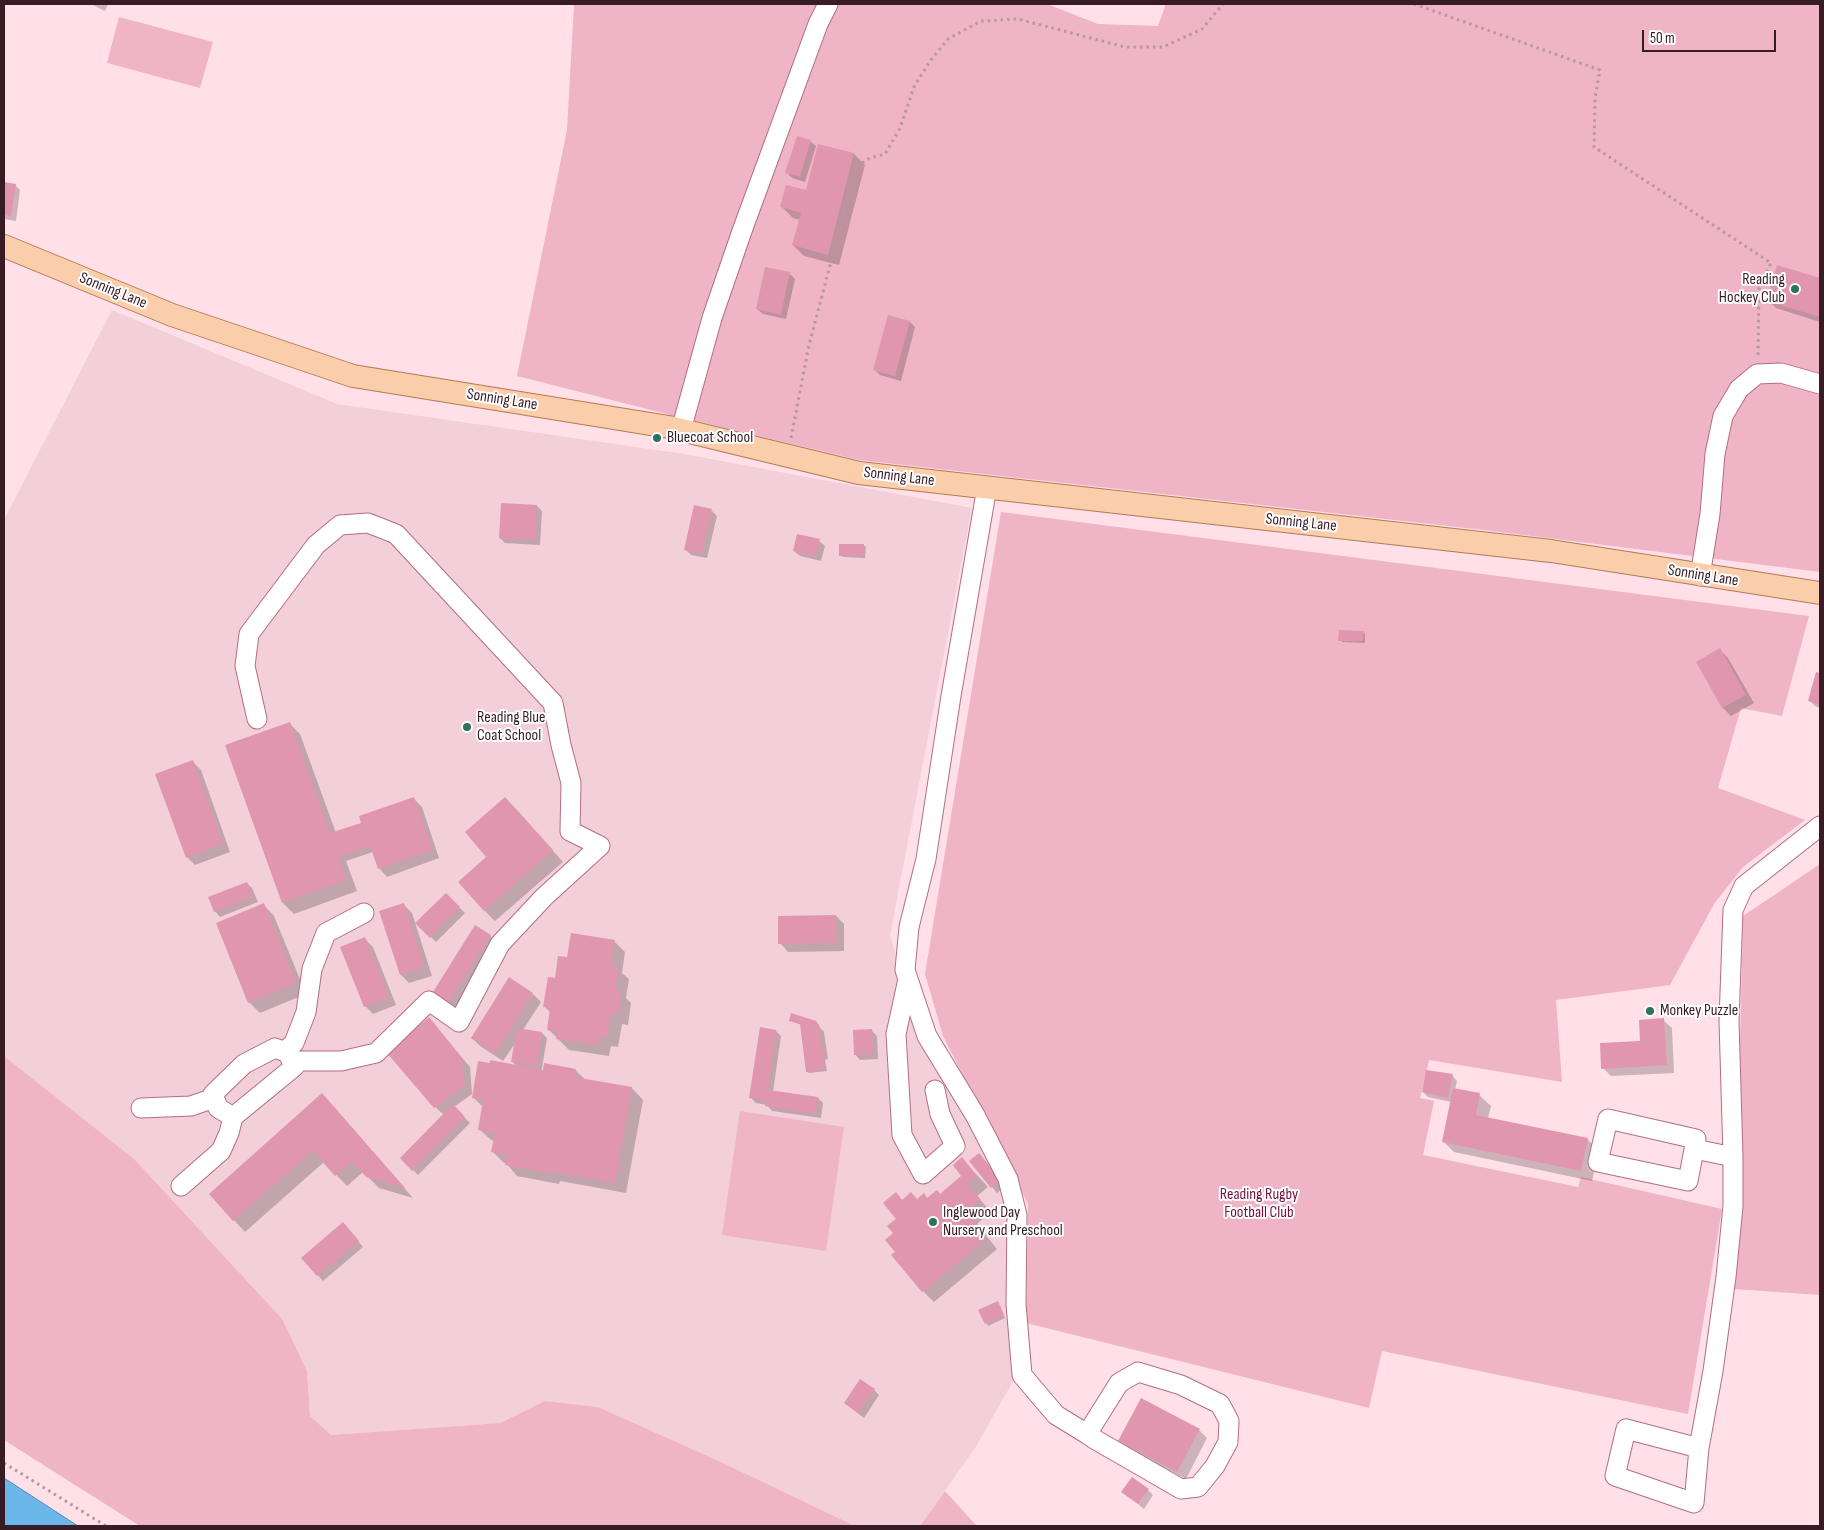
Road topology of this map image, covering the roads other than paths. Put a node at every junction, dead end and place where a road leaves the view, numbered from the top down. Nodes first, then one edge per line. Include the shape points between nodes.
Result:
1 (828, 4) edge
2 (4, 246) edge
3 (1820, 384) edge
4 (681, 430) junction
5 (987, 487) junction
6 (1700, 576) junction
7 (1820, 593) edge
8 (257, 719) dead end
9 (1820, 826) edge
10 (364, 913) dead end
11 (908, 979) junction
12 (288, 1056) junction
13 (935, 1090) dead end
14 (214, 1098) junction
15 (141, 1108) dead end
16 (233, 1116) junction
17 (1695, 1149) junction
18 (1733, 1157) junction
19 (181, 1186) dead end
20 (1087, 1434) junction
21 (1699, 1448) junction

1 - 4 street via 715,309
2 - 4 main road, Sonning Lane via 172,315 353,376
3 - 6 street via 1781,373 1757,374 1739,389 1724,416 1715,454
4 - 5 main road, Sonning Lane via 859,473
5 - 6 main road, Sonning Lane via 1551,551
5 - 11 street via 950,696 926,859 909,927 905,970
6 - 7 main road, Sonning Lane
8 - 12 street via 245,666 250,634 316,545 340,525 368,523 396,534 553,703 571,783 570,831 600,846 544,897 500,944 459,1022 429,1001 376,1053 341,1061
9 - 18 street via 1744,886 1733,910 1729,1021
10 - 12 street via 326,933 312,968 306,1012
11 - 13 street via 896,1034 902,1135 923,1174 955,1146 940,1114
11 - 20 street via 927,1036 976,1115 1008,1179 1017,1215 1016,1304 1022,1375 1056,1415
12 - 14 street via 275,1048 244,1064 212,1094
12 - 16 street via 294,1067
14 - 15 street via 191,1106
14 - 16 street via 218,1108
16 - 19 street via 221,1151
17 - 17 street via 1688,1181 1598,1162 1608,1120 1696,1139
17 - 18 street
18 - 21 street via 1733,1206 1726,1277
20 - 20 street via 1181,1489 1198,1487 1215,1466 1228,1442 1229,1421 1220,1404 1181,1385 1138,1372 1119,1383
21 - 21 street via 1694,1503 1615,1476 1626,1429

